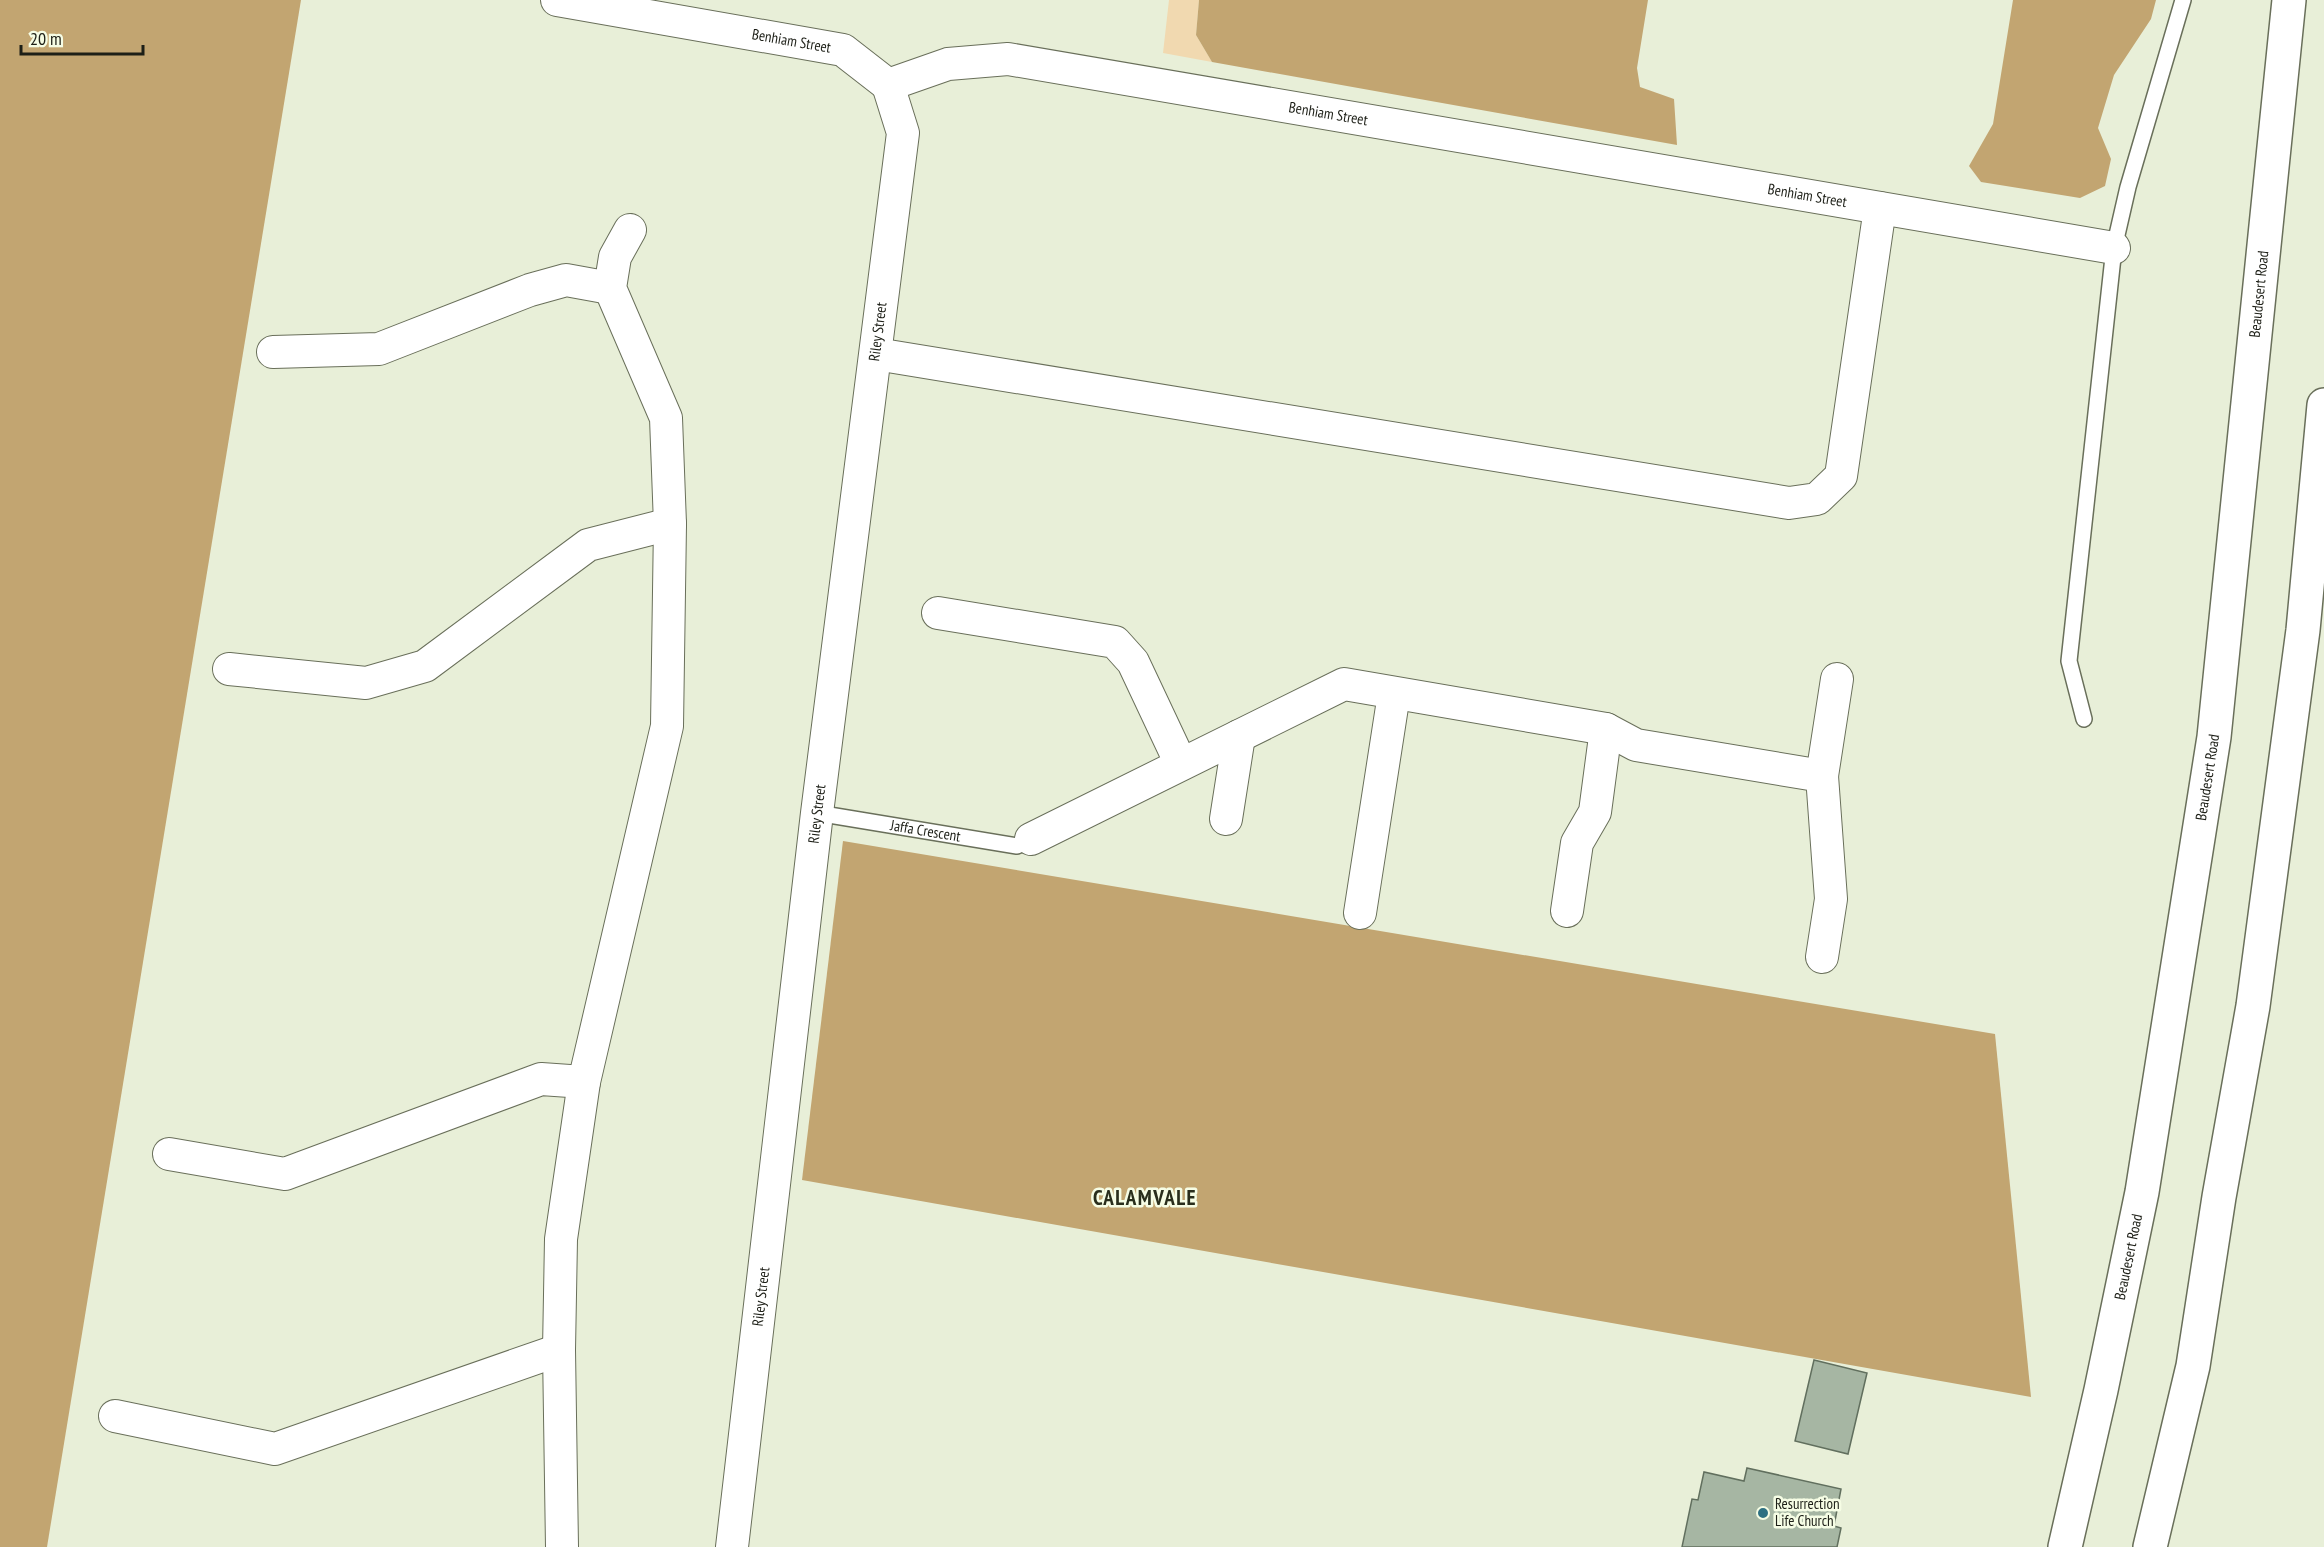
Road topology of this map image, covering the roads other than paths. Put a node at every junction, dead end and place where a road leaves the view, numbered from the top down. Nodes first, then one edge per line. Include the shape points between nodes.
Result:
1 (557, 0) edge
2 (2183, 0) edge
3 (2289, 0) edge
4 (690, 12) edge
5 (888, 85) junction
6 (1880, 208) junction
7 (630, 230) dead end
8 (2114, 248) junction
9 (610, 288) junction
10 (273, 352) dead end
11 (876, 354) junction
12 (2324, 405) edge
13 (670, 524) junction
14 (938, 613) dead end
15 (229, 669) dead end
16 (1837, 679) dead end
17 (1394, 694) junction
18 (2084, 718) dead end
19 (1606, 729) junction
20 (1239, 736) junction
21 (1181, 764) junction
22 (1822, 776) junction
23 (817, 813) junction
24 (1226, 819) dead end
25 (1031, 839) joint
26 (1567, 911) dead end
27 (1360, 913) dead end
28 (1822, 957) dead end
29 (584, 1082) junction
30 (169, 1154) dead end
31 (559, 1350) junction
32 (115, 1416) dead end
33 (562, 1547) edge
34 (732, 1547) edge
35 (2065, 1547) edge
36 (2150, 1547) edge

1 - 4 street, Benhiam Street
2 - 8 lane via 2128,186
3 - 35 highway, Beaudesert Road via 2214,737 2142,1192
4 - 5 street, Benhiam Street via 843,50
5 - 6 street, Benhiam Street via 948,64 1008,59
5 - 11 street, Riley Street via 903,133
6 - 8 street, Benhiam Street
6 - 11 street via 1841,476 1817,499 1789,503
7 - 9 street via 615,257
8 - 18 lane via 2069,661
9 - 10 street via 566,280 530,290 380,349
9 - 13 street via 666,418
11 - 23 street, Riley Street
12 - 36 highway via 2301,641 2253,1006 2193,1366
13 - 15 street via 588,545 424,666 366,683
13 - 29 street via 667,726
14 - 21 street via 1115,642 1133,662
16 - 22 street
17 - 19 street
17 - 20 street via 1344,684
17 - 27 street
19 - 22 street via 1636,745
19 - 26 street via 1594,812 1577,843
20 - 21 street
20 - 24 street
21 - 25 street
22 - 28 street via 1831,899
23 - 25 lane, Jaffa Crescent via 1017,846
23 - 34 street, Riley Street
29 - 30 street via 541,1079 285,1174
29 - 31 street via 561,1239
31 - 32 street via 275,1449
31 - 33 street

